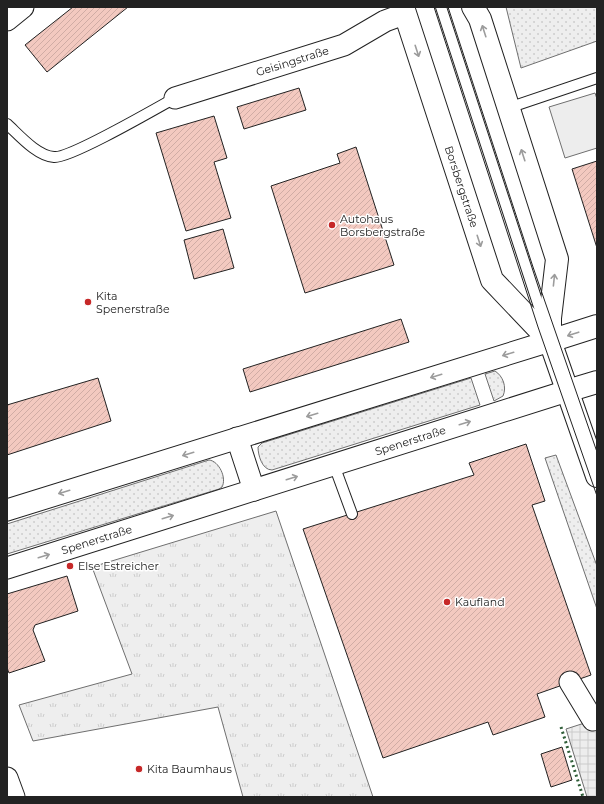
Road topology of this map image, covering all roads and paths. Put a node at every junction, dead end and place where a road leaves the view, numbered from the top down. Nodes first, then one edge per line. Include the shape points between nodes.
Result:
1 (23, 7) edge
2 (441, 7) edge
3 (473, 7) edge
4 (404, 11) edge
5 (7, 20) edge
6 (597, 78) edge
7 (175, 98) joint
8 (508, 108) junction
9 (7, 124) edge
10 (597, 326) edge
11 (550, 341) junction
12 (597, 382) edge
13 (567, 391) junction
14 (237, 438) junction
15 (334, 464) junction
16 (597, 476) edge
17 (254, 490) junction
18 (7, 510) edge
19 (352, 514) dead end
20 (7, 568) edge
21 (570, 682) dead end
22 (593, 720) dead end
23 (7, 778) edge
24 (14, 797) edge

1 - 5 street
2 - 11 lane
8 -> 3 main road, Borsbergstraße via 480,19
4 - 7 street, Geisingstraße via 344,45
4 -> 11 main road, Borsbergstraße via 492,280
6 - 8 lane
7 - 9 lane via 73,152 55,158 35,149
11 -> 8 main road, Borsbergstraße via 557,259
10 -> 11 main road
11 - 13 main road, Borsbergstraße
11 -> 14 street
12 - 13 main road
15 -> 13 street, Spenerstraße
13 - 16 main road, Borsbergstraße
14 - 17 street
14 -> 18 street
17 -> 15 street, Spenerstraße
15 - 19 lane
20 -> 17 street, Spenerstraße
21 - 22 street
23 - 24 street

